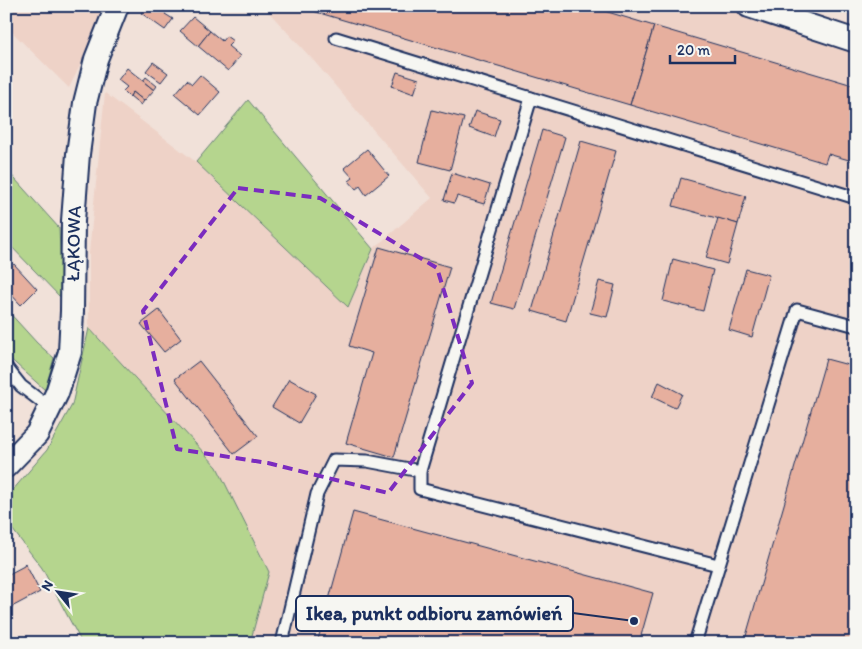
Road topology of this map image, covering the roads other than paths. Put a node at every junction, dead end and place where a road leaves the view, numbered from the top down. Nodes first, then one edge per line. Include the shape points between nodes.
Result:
1 (117, 6) edge
2 (749, 6) edge
3 (336, 38) dead end
4 (856, 41) edge
5 (531, 98) junction
6 (856, 198) edge
7 (856, 326) edge
8 (6, 367) edge
9 (50, 408) junction
10 (6, 466) edge
11 (420, 471) junction
12 (718, 565) junction
13 (282, 643) edge
14 (695, 643) edge

1 - 9 street, ŁĄKOWA via 96,59 85,103 73,220 70,352
2 - 4 street
3 - 5 lane
5 - 6 lane
5 - 11 lane
7 - 12 lane via 798,310
8 - 9 lane via 21,386
9 - 10 street, ŁĄKOWA via 36,434
11 - 12 lane via 420,489
11 - 13 lane via 367,461 334,460 317,494
12 - 14 lane

